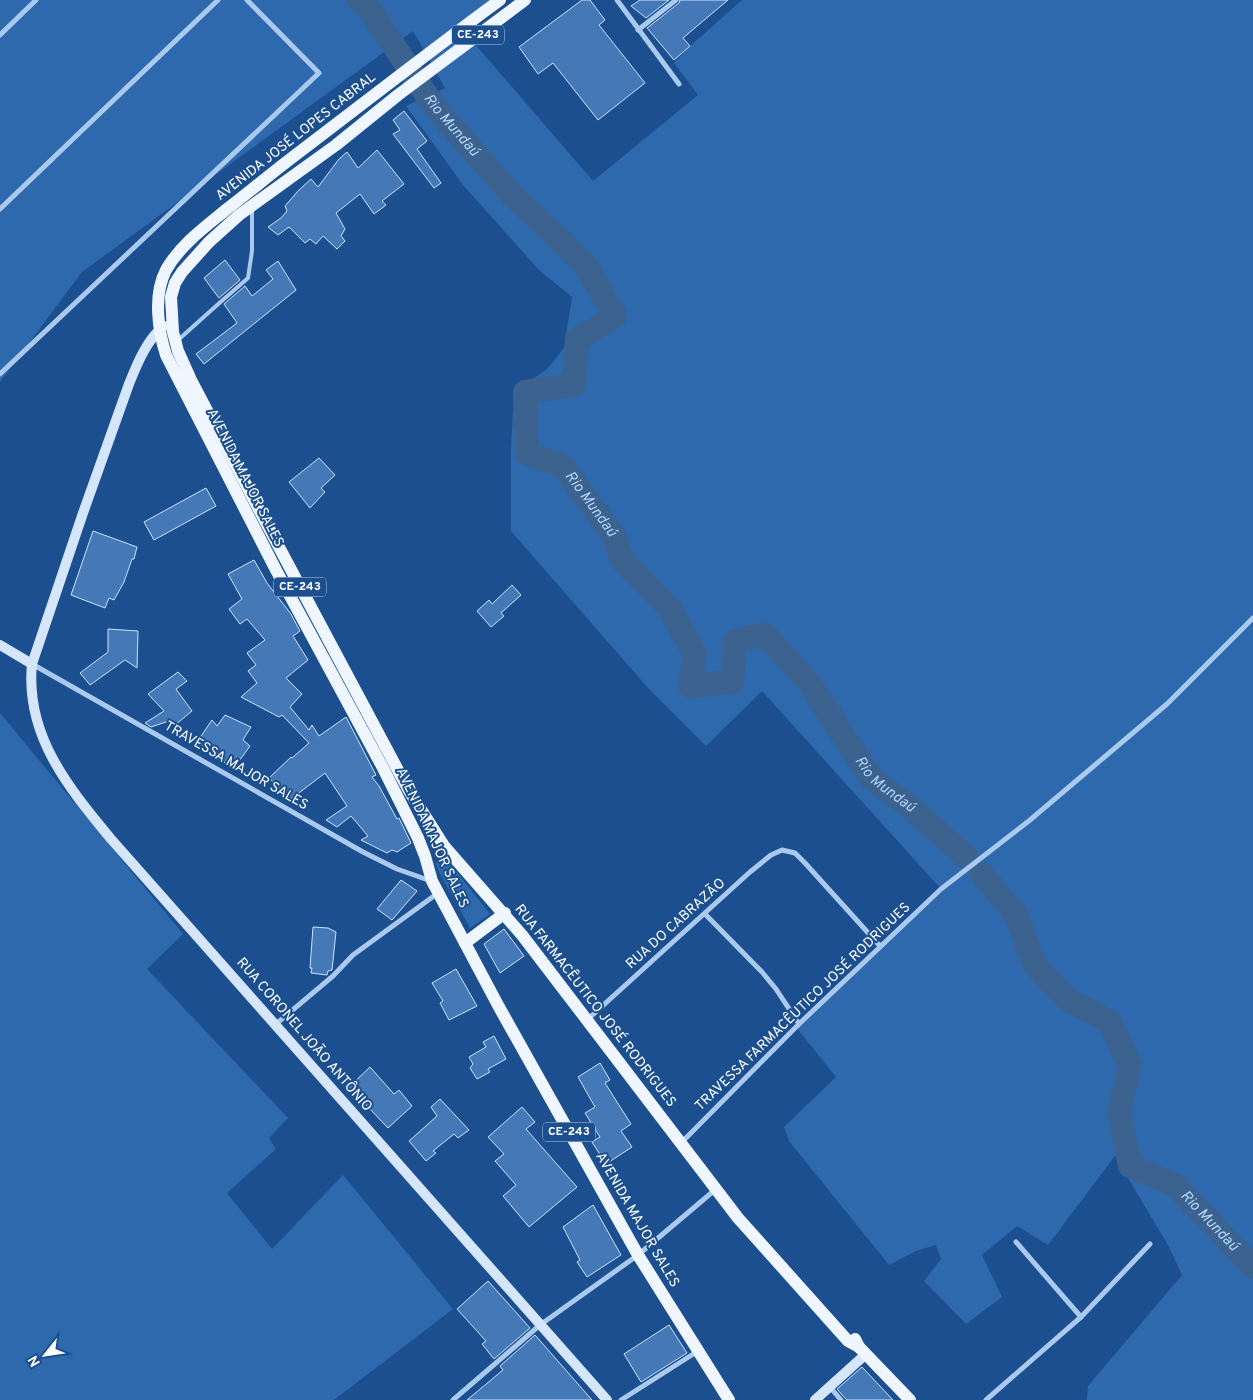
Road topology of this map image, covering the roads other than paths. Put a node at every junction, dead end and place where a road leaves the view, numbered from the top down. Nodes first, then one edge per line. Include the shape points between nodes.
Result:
1 (36, 0) edge
2 (218, 0) edge
3 (247, 0) edge
4 (500, 0) edge
5 (525, 0) edge
6 (617, 0) edge
7 (676, 0) edge
8 (638, 30) junction
9 (0, 35) edge
10 (679, 84) dead end
11 (243, 196) junction
12 (252, 206) junction
13 (0, 210) edge
14 (172, 321) junction
15 (159, 330) junction
16 (176, 343) junction
17 (0, 374) edge
18 (1253, 618) edge
19 (0, 645) edge
20 (32, 664) junction
21 (352, 698) junction
22 (444, 846) junction
23 (425, 856) junction
24 (435, 887) junction
25 (505, 913) junction
26 (705, 914) junction
27 (465, 943) junction
28 (880, 946) junction
29 (587, 1019) junction
30 (276, 1024) junction
31 (799, 1024) junction
32 (681, 1142) junction
33 (716, 1189) junction
34 (1016, 1242) dead end
35 (1150, 1244) dead end
36 (638, 1254) junction
37 (1080, 1317) junction
38 (540, 1325) junction
39 (862, 1350) junction
40 (698, 1351) junction
41 (829, 1387) junction
42 (453, 1400) edge
43 (607, 1400) edge
44 (621, 1400) edge
45 (729, 1400) edge
46 (815, 1400) edge
47 (841, 1400) edge
48 (910, 1400) edge
49 (986, 1400) edge

1 - 9 street
2 - 13 street
3 - 17 street via 319,73
4 - 11 main road, AVENIDA JOSÉ LOPES CABRAL / CE-243
5 - 12 main road, AVENIDA JOSÉ LOPES CABRAL / CE-243
6 - 8 street
7 - 8 street
8 - 10 street
11 - 12 main road
11 - 15 main road, AVENIDA JOSÉ LOPES CABRAL / CE-243 via 193,237 166,270 158,299
12 - 14 main road, AVENIDA JOSÉ LOPES CABRAL / CE-243 via 208,242 182,272 171,297
12 - 16 lane via 248,278
14 - 15 street
14 - 16 main road, AVENIDA MAJOR SALES / CE-243
15 - 20 street, RUA CORONEL JOÃO ANTÔNIO via 137,365
15 - 21 main road, AVENIDA MAJOR SALES / CE-243 via 179,384 276,570
16 - 21 main road, AVENIDA MAJOR SALES / CE-243 via 191,380
18 - 28 street, TRAVESSA FARMACÊUTICO JOSÉ RODRIGUES via 1167,704 1030,820 941,889
19 - 20 street
20 - 24 street, TRAVESSA MAJOR SALES via 363,852
20 - 30 street, RUA CORONEL JOÃO ANTÔNIO via 30,689 36,719 42,738 69,786
21 - 22 main road, AVENIDA MAJOR SALES / CE-243
21 - 23 main road, AVENIDA MAJOR SALES / CE-243
22 - 23 main road
22 - 25 main road, RUA FARMACÊUTICO JOSÉ RODRIGUES / CE-243
23 - 24 main road, AVENIDA MAJOR SALES / CE-243
24 - 27 main road, AVENIDA MAJOR SALES / CE-243
24 - 30 street
25 - 27 main road
25 - 29 main road, RUA FARMACÊUTICO JOSÉ RODRIGUES / CE-243
26 - 28 street, RUA DO CABRAZÃO via 770,855 782,850 795,853
26 - 29 street, RUA DO CABRAZÃO
26 - 31 street via 762,972
27 - 36 main road, AVENIDA MAJOR SALES / CE-243
28 - 31 street, TRAVESSA FARMACÊUTICO JOSÉ RODRIGUES
29 - 32 main road, RUA FARMACÊUTICO JOSÉ RODRIGUES / CE-243
30 - 38 street, RUA CORONEL JOÃO ANTÔNIO
31 - 32 street, TRAVESSA FARMACÊUTICO JOSÉ RODRIGUES
32 - 33 main road, RUA FARMACÊUTICO JOSÉ RODRIGUES / CE-243
33 - 36 street
33 - 39 main road, RUA FARMACÊUTICO JOSÉ RODRIGUES / CE-243 via 848,1341
33 - 39 main road, RUA FARMACÊUTICO JOSÉ RODRIGUES / CE-243 via 735,1201 851,1333
34 - 37 street
35 - 37 street
36 - 38 street
36 - 40 main road, AVENIDA MAJOR SALES / CE-243
37 - 49 street
38 - 42 street
38 - 43 street, RUA CORONEL JOÃO ANTÔNIO
39 - 41 street
39 - 48 main road, RUA FARMACÊUTICO JOSÉ RODRIGUES / CE-243
40 - 44 street
40 - 45 main road, AVENIDA MAJOR SALES / CE-243
41 - 46 street
41 - 47 street

